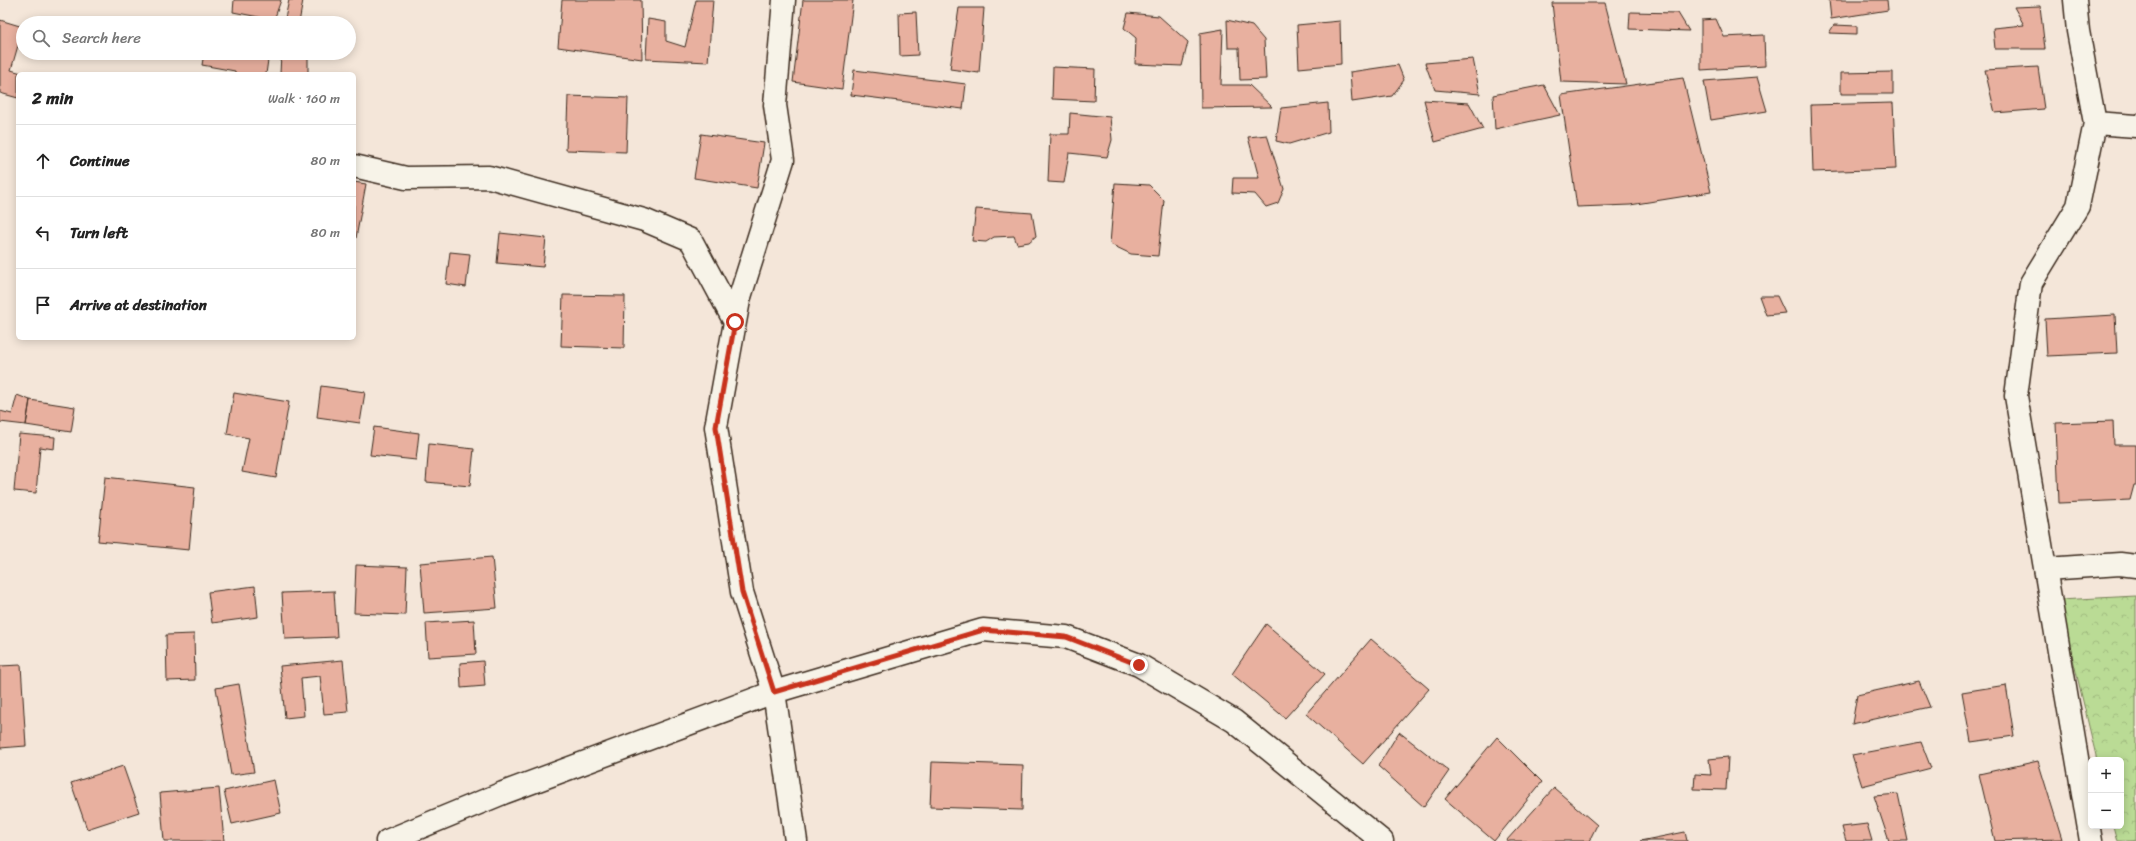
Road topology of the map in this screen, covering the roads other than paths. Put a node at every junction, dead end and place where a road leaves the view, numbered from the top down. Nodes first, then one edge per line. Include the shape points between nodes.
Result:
1 (784, 0) edge
2 (2075, 0) edge
3 (2095, 123) junction
4 (2136, 126) edge
5 (356, 166) edge
6 (735, 322) junction
7 (2136, 566) edge
8 (2046, 569) junction
9 (774, 692) junction
10 (387, 841) edge
11 (796, 841) edge
12 (1382, 841) edge
13 (2091, 841) edge

1 - 6 street via 776,105 783,160
2 - 3 street
3 - 4 street
3 - 8 street via 2078,206 2031,283 2016,396
5 - 6 street via 406,178 489,177 644,220 691,240
6 - 9 street via 716,427 742,592
7 - 8 street via 2120,564
8 - 13 street
9 - 10 street via 503,792
9 - 11 street
9 - 12 street via 983,630 1066,637 1139,665 1234,720

